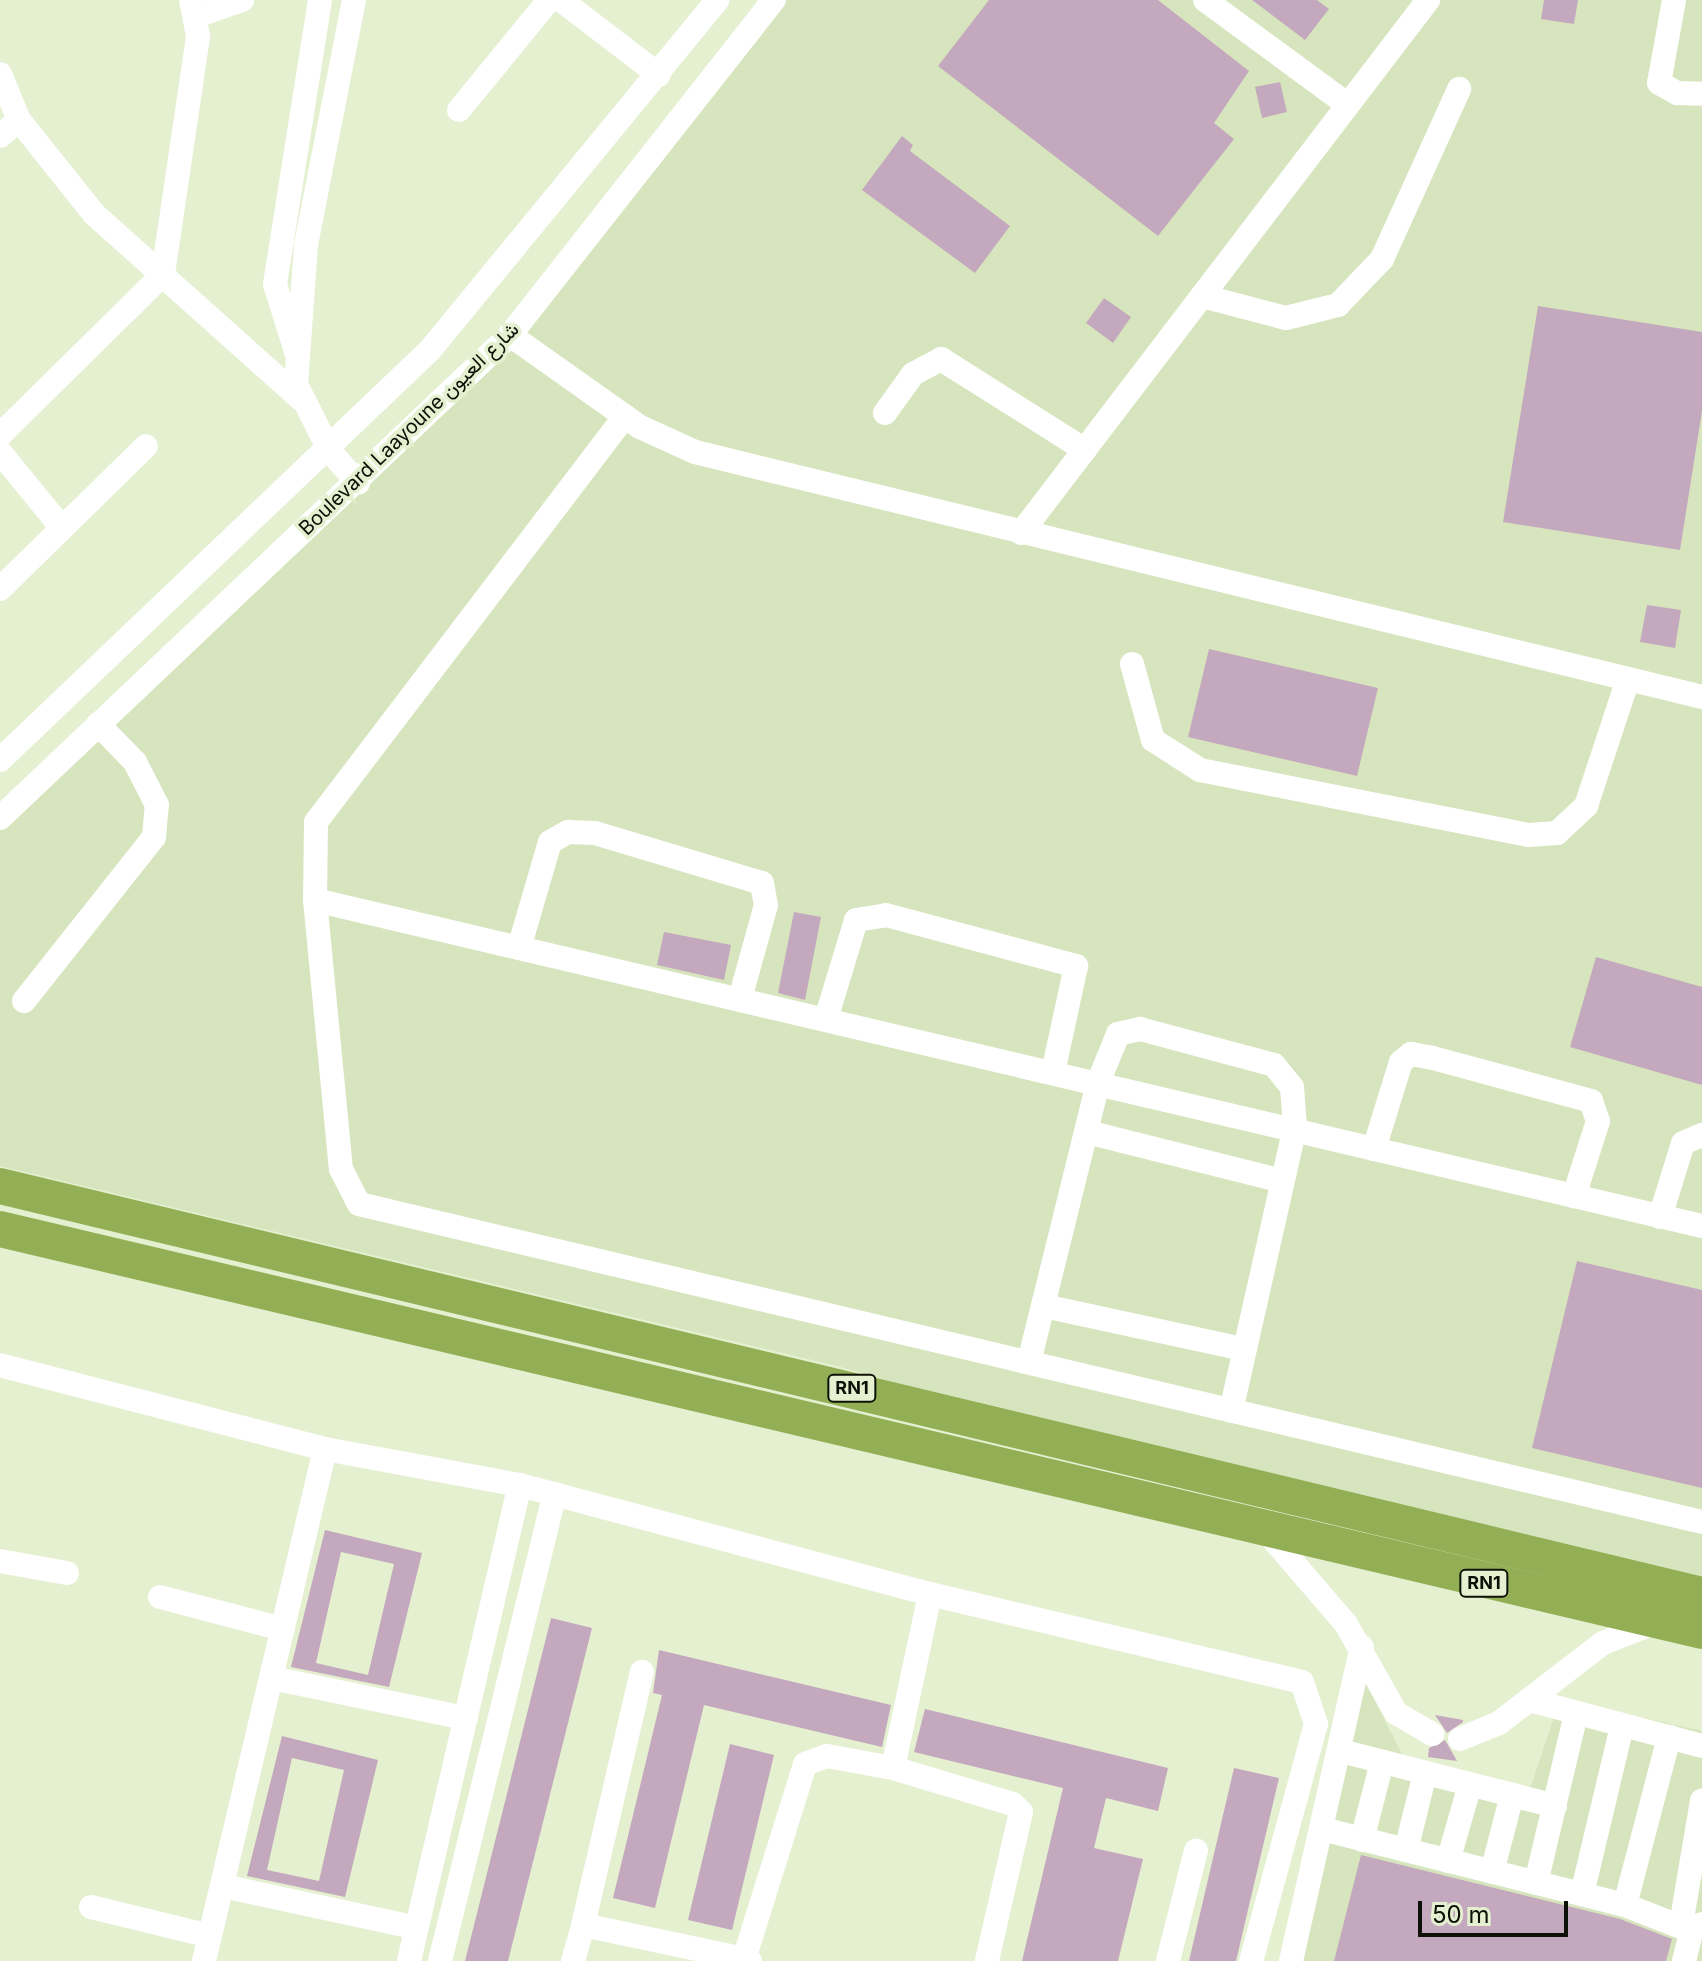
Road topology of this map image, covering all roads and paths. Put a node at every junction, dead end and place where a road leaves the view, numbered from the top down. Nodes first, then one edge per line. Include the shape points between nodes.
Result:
1 (242, 0) edge
2 (320, 0) edge
3 (354, 0) edge
4 (549, 0) edge
5 (561, 0) edge
6 (717, 0) edge
7 (774, 0) edge
8 (1205, 0) edge
9 (1428, 0) edge
10 (1674, 0) edge
11 (194, 8) edge
12 (0, 74) edge
13 (659, 75) junction
14 (1459, 89) dead end
15 (1702, 94) edge
16 (1348, 105) junction
17 (459, 110) dead end
18 (9, 128) edge
19 (163, 274) junction
20 (1202, 296) junction
21 (510, 335) junction
22 (301, 366) junction
23 (301, 399) junction
24 (885, 413) dead end
25 (625, 416) junction
26 (0, 435) edge
27 (146, 446) dead end
28 (329, 450) junction
29 (1085, 450) junction
30 (0, 452) edge
31 (358, 483) junction
32 (62, 528) junction
33 (1021, 533) junction
34 (0, 589) edge
35 (1132, 664) dead end
36 (1628, 679) junction
37 (1702, 697) edge
38 (98, 724) junction
39 (0, 760) edge
40 (0, 818) edge
41 (315, 900) junction
42 (519, 948) junction
43 (740, 999) junction
44 (24, 1001) dead end
45 (826, 1019) junction
46 (1053, 1072) junction
47 (1098, 1083) junction
48 (1295, 1127) junction
49 (1087, 1132) junction
50 (1702, 1135) edge
51 (1374, 1149) junction
52 (1282, 1181) junction
53 (0, 1186) edge
54 (1574, 1196) junction
55 (1660, 1217) junction
56 (1702, 1226) edge
57 (0, 1229) edge
58 (1044, 1306) junction
59 (1243, 1349) junction
60 (1029, 1362) junction
61 (0, 1365) edge
62 (1231, 1411) junction
63 (325, 1449) junction
64 (520, 1485) junction
65 (555, 1494) junction
66 (1702, 1522) edge
67 (1266, 1531) junction
68 (0, 1561) edge
69 (67, 1573) dead end
70 (930, 1594) junction
71 (1702, 1595) edge
72 (160, 1597) dead end
73 (1662, 1620) junction
74 (283, 1629) junction
75 (1702, 1631) edge
76 (1362, 1647) junction
77 (642, 1672) dead end
78 (272, 1678) junction
79 (1529, 1700) junction
80 (1576, 1714) junction
81 (466, 1718) junction
82 (1622, 1726) junction
83 (1432, 1734) dead end
84 (1669, 1737) junction
85 (1460, 1739) dead end
86 (1702, 1746) edge
87 (1341, 1751) junction
88 (1382, 1762) junction
89 (893, 1768) junction
90 (1425, 1773) junction
91 (1470, 1785) junction
92 (1512, 1795) junction
93 (1702, 1801) edge
94 (1555, 1806) junction
95 (1322, 1829) junction
96 (1362, 1840) junction
97 (1196, 1850) dead end
98 (1406, 1850) junction
99 (1448, 1861) junction
100 (1492, 1872) junction
101 (1536, 1883) junction
102 (223, 1886) junction
103 (1582, 1894) junction
104 (1625, 1905) junction
105 (91, 1907) dead end
106 (583, 1925) junction
107 (417, 1928) junction
108 (1690, 1934) edge
109 (210, 1936) junction
110 (747, 1960) edge
111 (204, 1961) edge
112 (409, 1961) edge
113 (440, 1961) edge
114 (573, 1961) edge
115 (987, 1961) edge
116 (1168, 1961) edge
117 (1251, 1961) edge
118 (1291, 1961) edge

1 - 11 street
2 - 22 street via 275,284
3 - 22 street via 306,245
4 - 17 street
5 - 13 street
6 - 13 street, Boulevard Laayoune شارع العيون
7 - 21 street, Boulevard Laayoune شارع العيون
8 - 16 street
9 - 16 street
10 - 15 street via 1659,83 1677,93
11 - 19 street
12 - 18 street
13 - 28 street, Boulevard Laayoune شارع العيون via 488,285
14 - 20 street via 1382,259 1338,305 1286,318
16 - 20 street
18 - 19 street
19 - 23 street
19 - 26 street
20 - 29 street
21 - 25 street
21 - 31 street, Boulevard Laayoune شارع العيون
22 - 23 street
23 - 28 street
24 - 29 street via 913,374 941,359
25 - 33 street via 695,452
25 - 41 street via 323,809 313,834
27 - 32 street
28 - 31 street
28 - 39 street, Boulevard Laayoune شارع العيون
29 - 33 street
30 - 32 street
31 - 38 street, Boulevard Laayoune شارع العيون
32 - 34 street
33 - 36 street
35 - 36 street via 1153,740 1200,770 1529,835 1557,833 1586,806
36 - 37 street
38 - 40 street, Boulevard Laayoune شارع العيون
38 - 44 street via 135,762 157,805 154,837
41 - 42 street
41 - 60 street via 341,1169 359,1204
42 - 43 street
42 - 43 street via 550,842 568,832 595,833 762,883 766,905
43 - 45 street
45 - 46 street
45 - 46 street via 856,920 886,915 1076,966
46 - 47 street
47 - 48 street
47 - 48 street via 1118,1034 1140,1029 1274,1065 1292,1087
47 - 49 street
48 - 51 street
48 - 52 street
49 - 52 street
49 - 58 street
50 - 55 street via 1683,1143
51 - 54 street
51 - 54 street via 1401,1062 1411,1054 1433,1058 1591,1101 1598,1121
52 - 59 street
53 - 71 highway, RN1
54 - 55 street
55 - 56 street
57 - 67 highway, RN1
58 - 59 street
58 - 60 street
59 - 62 street
60 - 62 street
61 - 63 street
62 - 66 street
63 - 64 street
63 - 74 street
64 - 65 street
64 - 81 street
65 - 70 street
65 - 113 street
67 - 73 highway, RN1
67 - 76 street
68 - 69 street
70 - 89 street
70 - 117 street via 1302,1682 1316,1724
72 - 74 street
73 - 75 highway, RN1
73 - 79 street via 1603,1643
74 - 78 street
76 - 83 street via 1396,1713
76 - 87 street
77 - 106 street
78 - 81 street
78 - 102 street
79 - 80 street
79 - 85 street
80 - 82 street
80 - 94 street
81 - 107 street
82 - 84 street
82 - 103 street
84 - 86 street
84 - 104 street
87 - 88 street
87 - 95 street
88 - 90 street
88 - 96 street
89 - 110 street via 827,1756 805,1764
89 - 115 street via 1021,1812
90 - 91 street
90 - 98 street
91 - 92 street
91 - 99 street
92 - 94 street
92 - 100 street
93 - 108 street
94 - 101 street
95 - 96 street
95 - 118 street
96 - 98 street
97 - 116 street
98 - 99 street
99 - 100 street
100 - 101 street
101 - 103 street
102 - 107 street
102 - 109 street
103 - 104 street
104 - 108 street
105 - 109 street
106 - 110 street
106 - 114 street
107 - 112 street
109 - 111 street

